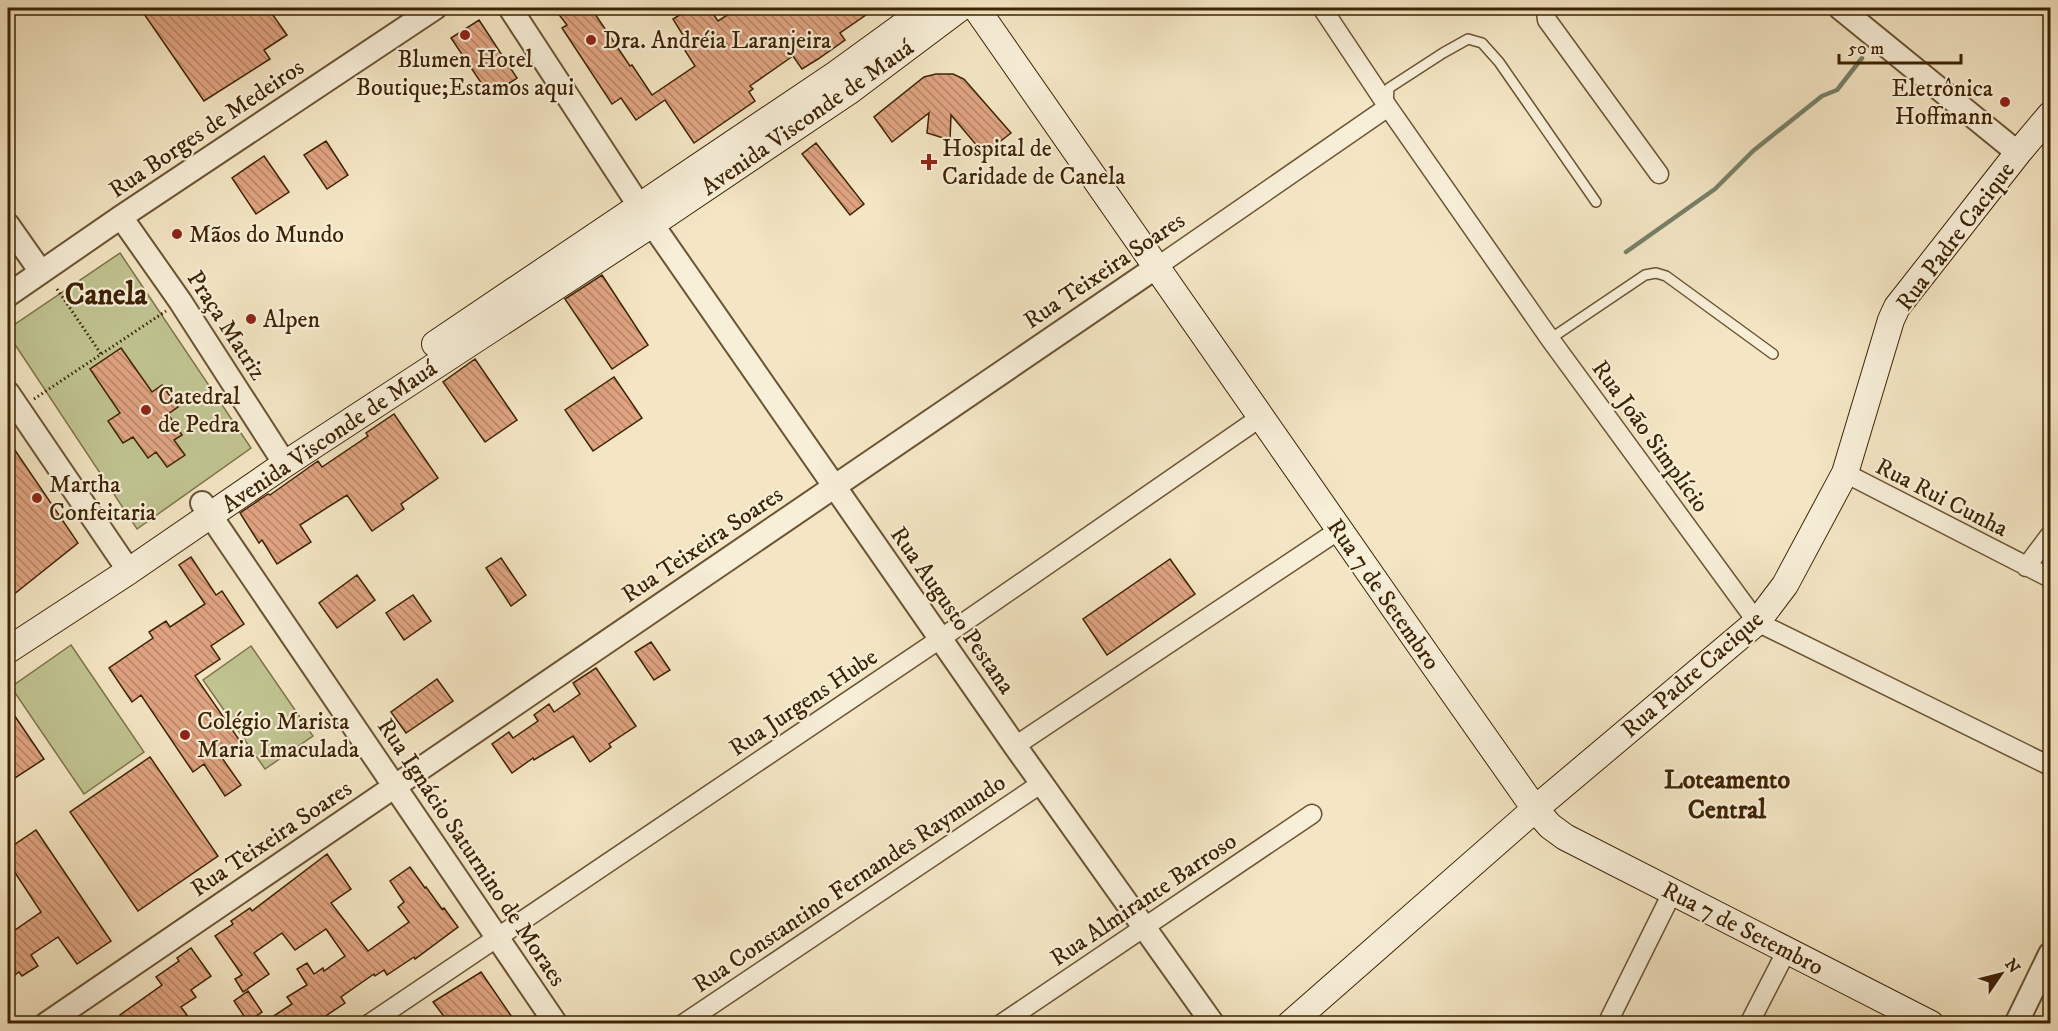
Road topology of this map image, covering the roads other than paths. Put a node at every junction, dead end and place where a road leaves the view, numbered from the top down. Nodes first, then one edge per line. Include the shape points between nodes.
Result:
1 (435, 8) edge
2 (510, 8) edge
3 (927, 8) edge
4 (960, 8) edge
5 (976, 8) edge
6 (1322, 8) edge
7 (1547, 8) edge
8 (1840, 8) edge
9 (842, 83) junction
10 (1388, 107) junction
11 (2050, 115) edge
12 (2018, 153) junction
13 (1659, 174) dead end
14 (1596, 202) dead end
15 (646, 215) junction
16 (121, 217) junction
17 (8, 225) edge
18 (1158, 266) junction
19 (41, 272) junction
20 (8, 296) edge
21 (1550, 339) junction
22 (1773, 354) dead end
23 (13, 401) edge
24 (1261, 417) junction
25 (281, 457) junction
26 (1845, 474) junction
27 (835, 486) junction
28 (207, 509) junction
29 (1339, 530) junction
30 (2050, 535) edge
31 (124, 565) junction
32 (2026, 567) junction
33 (2050, 578) edge
34 (1757, 622) junction
35 (8, 631) edge
36 (940, 639) junction
37 (8, 650) edge
38 (1015, 746) junction
39 (2050, 766) edge
40 (1042, 783) junction
41 (394, 786) junction
42 (1535, 809) junction
43 (1312, 814) dead end
44 (1673, 891) junction
45 (1145, 927) junction
46 (497, 936) junction
47 (1787, 950) junction
48 (2050, 954) edge
49 (46, 1023) edge
50 (369, 1023) edge
51 (556, 1023) edge
52 (683, 1023) edge
53 (1001, 1023) edge
54 (1213, 1023) edge
55 (1290, 1023) edge
56 (1607, 1023) edge
57 (1749, 1023) edge
58 (1931, 1023) edge
59 (2016, 1023) edge

1 - 16 street, Rua Borges de Medeiros
2 - 15 street, Rua Augusto Pestana
3 - 9 main road, Avenida Visconde de Mauá
4 - 9 main road, Avenida Visconde de Mauá
5 - 18 main road, Rua 7 de Setembro
6 - 10 street, Rua João Simplício
7 - 13 street via 1547,20
8 - 12 street
9 - 15 main road, Avenida Visconde de Mauá
10 - 14 lane via 1389,88 1468,39 1482,43
10 - 18 street, Rua Teixeira Soares
10 - 21 street, Rua João Simplício
11 - 12 main road, Rua Padre Cacique
12 - 26 main road, Rua Padre Cacique via 1897,307
15 - 25 main road, Avenida Visconde de Mauá
15 - 27 street, Rua Augusto Pestana
16 - 19 street, Rua Borges de Medeiros
16 - 25 street, Praça Matriz
17 - 19 street
18 - 24 main road, Rua 7 de Setembro
18 - 27 street, Rua Teixeira Soares
19 - 20 street, Rua Borges de Medeiros
21 - 22 lane via 1645,275 1656,273 1666,276
21 - 34 street, Rua João Simplício
23 - 31 street
24 - 29 main road, Rua 7 de Setembro
24 - 36 street, Rua Jurgens Hube
25 - 28 main road, Avenida Visconde de Mauá
26 - 32 street, Rua Rui Cunha
26 - 34 main road, Rua Padre Cacique via 1785,585
27 - 36 street, Rua Augusto Pestana
27 - 41 street, Rua Teixeira Soares
28 - 31 main road, Avenida Visconde de Mauá
28 - 41 street, Rua Ignácio Saturnino de Moraes
29 - 38 street
29 - 42 main road, Rua 7 de Setembro
30 - 32 street
31 - 35 main road, Avenida Visconde de Mauá
31 - 37 main road, Avenida Visconde de Mauá
32 - 33 street, Rua Rui Cunha
34 - 39 street, Rua João Simplício
34 - 42 main road, Rua Padre Cacique
36 - 38 street, Rua Augusto Pestana
36 - 46 street, Rua Jurgens Hube
38 - 40 street, Rua Augusto Pestana
40 - 45 street, Rua Augusto Pestana
40 - 52 street, Rua Constantino Fernandes Raymundo
41 - 46 street, Rua Ignácio Saturnino de Moraes
41 - 49 street, Rua Teixeira Soares
42 - 44 main road, Rua 7 de Setembro via 1565,837
42 - 55 main road, Rua Padre Cacique
43 - 45 street, Rua Almirante Barroso
44 - 47 main road, Rua 7 de Setembro
44 - 56 street
45 - 53 street, Rua Almirante Barroso
45 - 54 street, Rua Augusto Pestana
46 - 50 street, Rua Jurgens Hube
46 - 51 street, Rua Ignácio Saturnino de Moraes
47 - 57 street
47 - 58 main road, Rua 7 de Setembro
48 - 59 street

